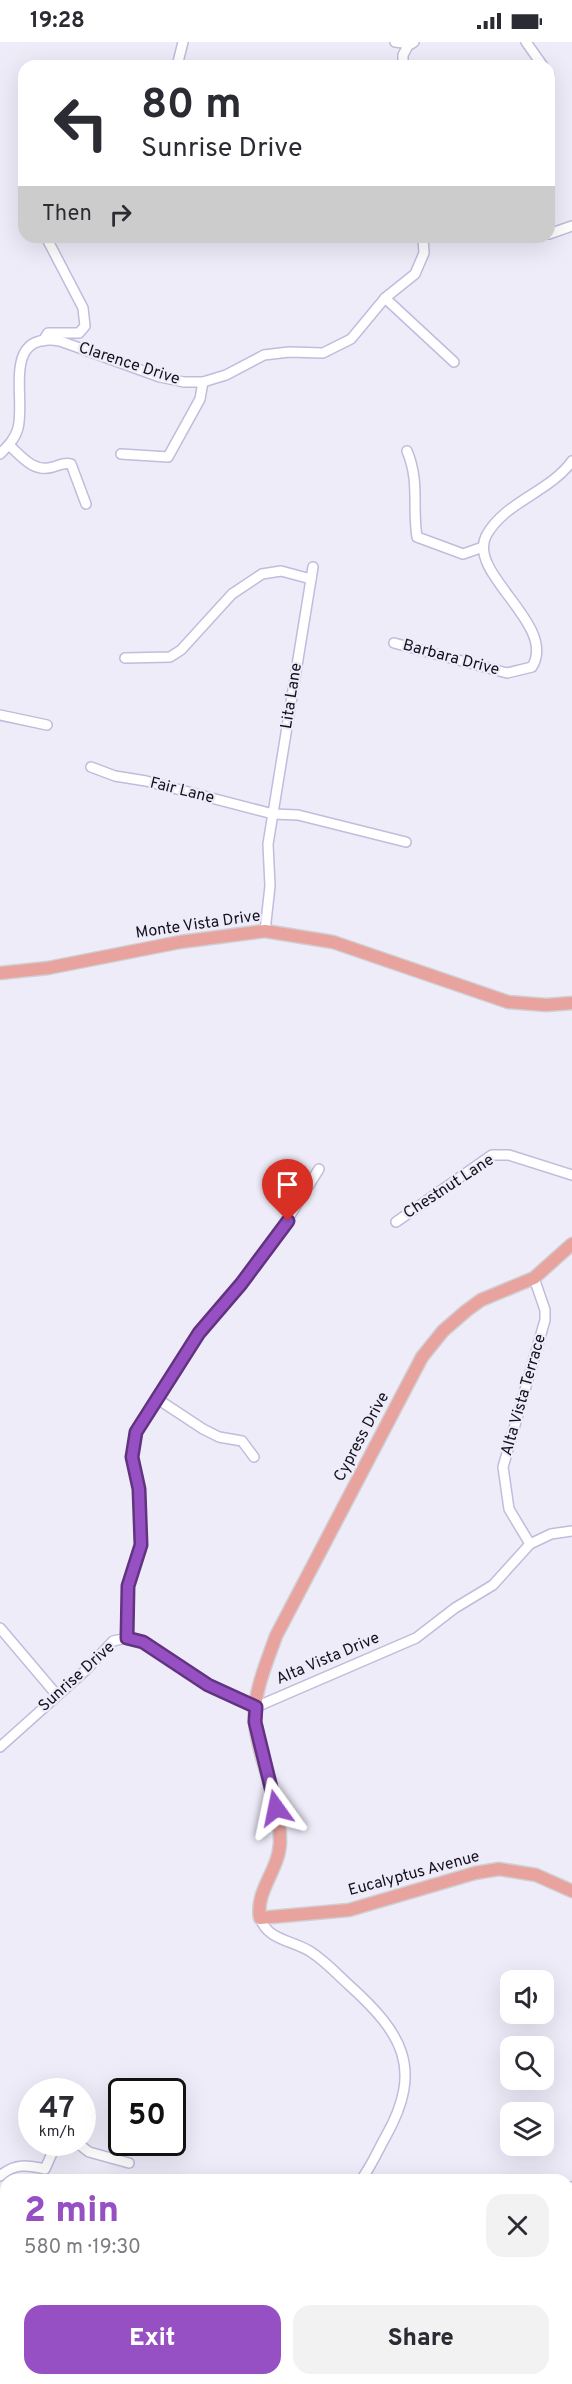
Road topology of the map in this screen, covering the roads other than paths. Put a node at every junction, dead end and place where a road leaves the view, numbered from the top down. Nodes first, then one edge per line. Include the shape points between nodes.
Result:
1 (183, 42) edge
2 (395, 42) edge
3 (526, 42) edge
4 (412, 43) edge
5 (178, 60) edge
6 (403, 60) edge
7 (539, 60) edge
8 (572, 226) edge
9 (555, 232) edge
10 (49, 243) edge
11 (423, 243) edge
12 (385, 298) junction
13 (43, 341) junction
14 (454, 362) dead end
15 (203, 382) junction
16 (9, 445) junction
17 (407, 451) dead end
18 (0, 454) edge
19 (121, 454) dead end
20 (572, 461) edge
21 (86, 504) dead end
22 (483, 547) junction
23 (313, 567) dead end
24 (311, 579) junction
25 (394, 643) dead end
26 (125, 658) dead end
27 (0, 715) edge
28 (47, 725) dead end
29 (91, 767) dead end
30 (273, 814) junction
31 (406, 842) dead end
32 (265, 931) junction
33 (0, 973) edge
34 (572, 1003) edge
35 (319, 1169) dead end
36 (572, 1175) edge
37 (396, 1222) dead end
38 (572, 1244) edge
39 (534, 1278) junction
40 (156, 1398) junction
41 (254, 1457) dead end
42 (572, 1531) edge
43 (530, 1544) junction
44 (0, 1628) edge
45 (127, 1638) junction
46 (56, 1694) junction
47 (256, 1707) junction
48 (0, 1747) edge
49 (572, 1891) edge
50 (260, 1918) junction
51 (96, 2154) edge
52 (51, 2156) edge
53 (129, 2163) dead end
54 (2, 2174) edge
55 (364, 2174) edge

1 - 5 street
2 - 4 street
3 - 7 street
4 - 6 street
8 - 9 street
10 - 13 street via 82,308 85,326 79,333 48,333
11 - 12 street, Clarence Drive via 424,253 415,274
12 - 14 street
12 - 15 street, Clarence Drive via 351,339 323,353 289,351 264,355
13 - 15 street, Clarence Drive via 60,341 160,377
13 - 16 street via 25,351 20,363 20,417
15 - 19 street via 200,399 168,457
16 - 18 street
16 - 21 street via 36,468 72,464
17 - 22 street via 417,477 417,537 463,554
20 - 22 street via 496,521
22 - 25 street, Barbara Drive via 500,586 532,630 538,651 532,667 507,673
23 - 24 street, Lita Lane
24 - 26 street via 281,571 261,574 232,594 170,657
24 - 30 street, Lita Lane
27 - 28 street
29 - 30 street, Fair Lane
30 - 31 street via 298,815
30 - 32 street, Lita Lane
32 - 33 main road, Monte Vista Drive
32 - 34 main road, Monte Vista Drive via 333,942 508,1002
35 - 40 street via 268,1249 199,1333
36 - 37 street, Chestnut Lane via 509,1155 492,1155
38 - 39 main road, Cypress Drive
39 - 43 street, Alta Vista Terrace via 545,1320 503,1467 509,1509
39 - 47 main road, Cypress Drive via 481,1300 443,1330 422,1357 276,1636
40 - 41 street via 203,1430 242,1441
40 - 45 street via 136,1432 132,1457 139,1489 141,1545 128,1586
42 - 43 street, Alta Vista Drive via 550,1534
43 - 47 street, Alta Vista Drive via 493,1585 444,1615 416,1638
44 - 46 street
45 - 46 street, Sunrise Drive via 113,1641
45 - 47 street, Sunrise Drive via 143,1642 208,1685
46 - 48 street, Sunrise Drive
47 - 50 main road via 255,1722 274,1794 280,1843 260,1900
49 - 50 main road, Eucalyptus Avenue via 536,1875 499,1869 349,1910
50 - 55 street via 271,1934 322,1960 382,2015 395,2035 404,2070 401,2107
51 - 53 street
52 - 54 street via 45,2169 25,2164

